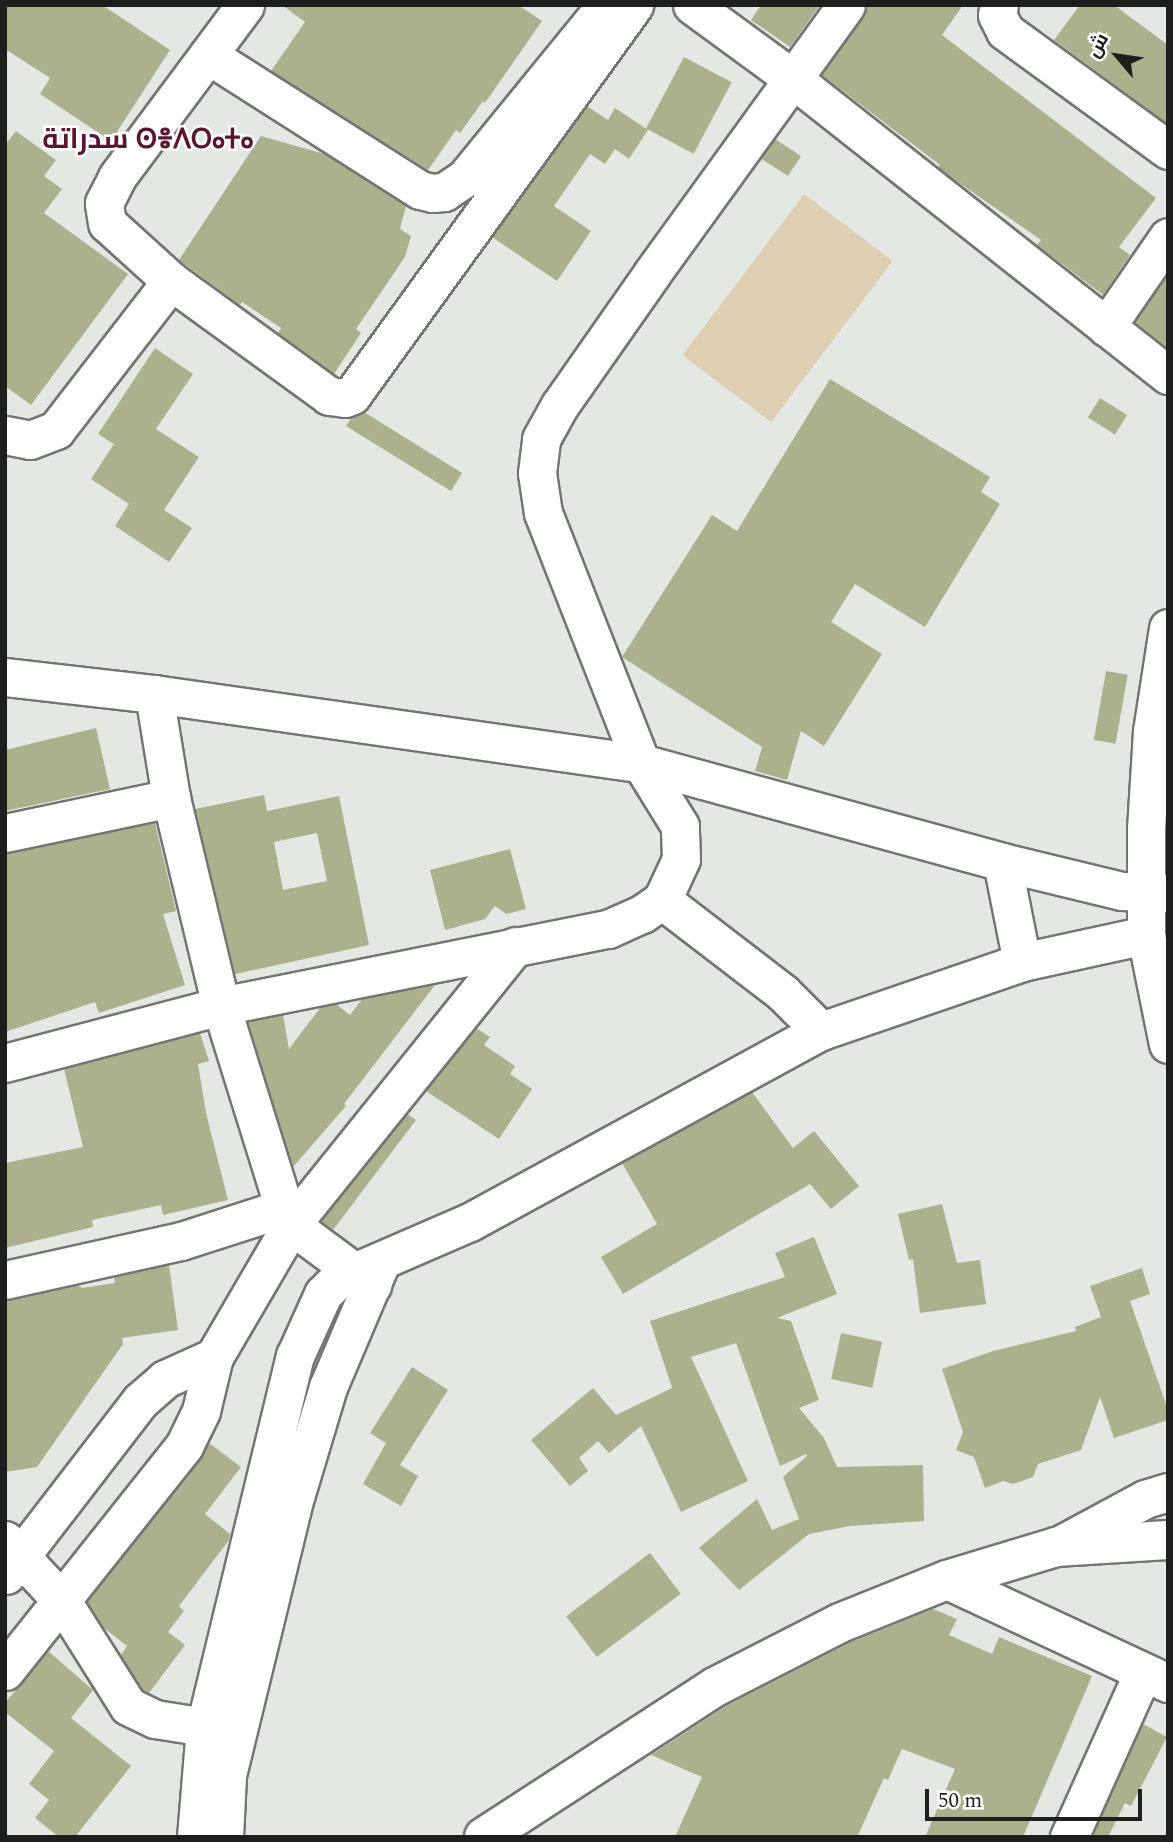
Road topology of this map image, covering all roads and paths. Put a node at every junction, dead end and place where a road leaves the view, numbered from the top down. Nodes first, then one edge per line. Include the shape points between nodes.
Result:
1 (245, 5) edge
2 (606, 5) edge
3 (634, 5) edge
4 (692, 5) edge
5 (846, 5) edge
6 (999, 5) edge
7 (208, 55) junction
8 (793, 79) junction
9 (1168, 150) edge
10 (1168, 237) edge
11 (171, 281) junction
12 (1106, 327) junction
13 (1168, 375) edge
14 (5, 435) edge
15 (1168, 628) edge
16 (5, 677) edge
17 (153, 694) junction
18 (641, 763) junction
19 (172, 799) junction
20 (5, 833) edge
21 (1002, 862) junction
22 (1157, 894) edge
23 (662, 900) junction
24 (1146, 935) junction
25 (515, 946) junction
26 (1022, 962) junction
27 (221, 1006) junction
28 (821, 1031) junction
29 (1168, 1044) edge
30 (5, 1063) edge
31 (287, 1217) junction
32 (369, 1273) junction
33 (5, 1280) edge
34 (214, 1357) junction
35 (1168, 1492) edge
36 (1168, 1540) edge
37 (1056, 1546) junction
38 (11, 1558) edge
39 (947, 1580) junction
40 (62, 1601) junction
41 (5, 1671) edge
42 (1155, 1677) edge
43 (205, 1727) junction
44 (196, 1837) edge
45 (224, 1837) edge
46 (484, 1837) edge
47 (1069, 1837) edge

1 - 7 street
2 - 7 street via 465,178 444,192 420,190
3 - 11 street via 352,395 329,396
4 - 8 street
5 - 8 street
6 - 9 street via 1005,31
7 - 11 street via 117,177 104,203 107,223
8 - 12 street
8 - 18 street via 637,294 541,439 537,473 543,513
10 - 12 street
11 - 14 street via 56,429 30,440
12 - 13 street
15 - 22 street via 1152,731 1146,828
16 - 17 street
17 - 18 street
17 - 19 street
18 - 21 street
18 - 23 street via 680,826 681,859
19 - 20 street
19 - 27 street
21 - 22 street via 1122,891
21 - 26 street
22 - 24 street
23 - 25 street via 608,929
23 - 28 street via 783,993
24 - 26 street
24 - 29 street
25 - 27 street
25 - 31 street
26 - 28 street
27 - 30 street
27 - 31 street
28 - 32 street
31 - 32 street
31 - 33 street
31 - 34 street
32 - 43 street via 338,1279 323,1294 295,1356
32 - 45 street via 295,1497 226,1775
34 - 38 street via 165,1379 140,1401
34 - 40 street via 201,1410 184,1446
35 - 37 street via 1145,1499
36 - 37 main road
37 - 39 main road
38 - 40 street
39 - 42 street
39 - 46 main road via 840,1623 715,1687
40 - 41 street
40 - 43 street via 128,1706 155,1719
42 - 47 street
43 - 44 street

